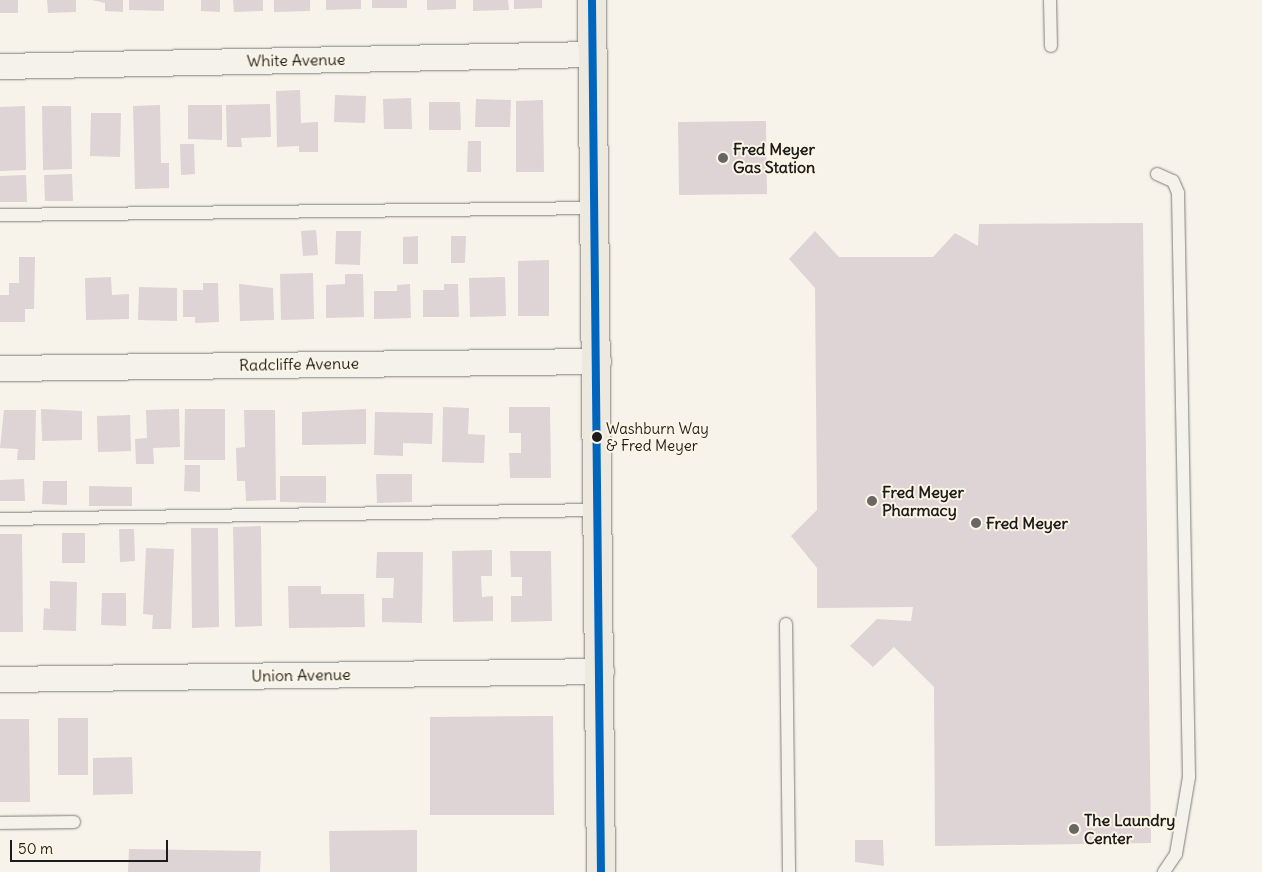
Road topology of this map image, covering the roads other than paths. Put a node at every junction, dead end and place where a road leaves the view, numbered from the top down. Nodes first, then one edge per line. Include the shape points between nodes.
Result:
1 (592, 0) edge
2 (1050, 0) edge
3 (1051, 46) dead end
4 (592, 54) junction
5 (0, 66) edge
6 (1157, 174) dead end
7 (595, 208) junction
8 (0, 215) edge
9 (598, 361) junction
10 (0, 368) edge
11 (598, 510) junction
12 (0, 519) edge
13 (786, 624) dead end
14 (601, 670) junction
15 (0, 679) edge
16 (74, 822) dead end
17 (0, 823) edge
18 (601, 872) edge
19 (789, 872) edge
20 (1164, 872) edge

1 - 4 main road
2 - 3 lane
4 - 5 street, White Avenue
4 - 7 main road
6 - 20 lane via 1174,181 1178,193 1189,777 1176,854
7 - 8 lane
7 - 9 main road
9 - 10 street, Radcliffe Avenue
9 - 11 main road
11 - 12 lane
11 - 14 main road
13 - 19 lane
14 - 15 street, Union Avenue
14 - 18 main road
16 - 17 lane

